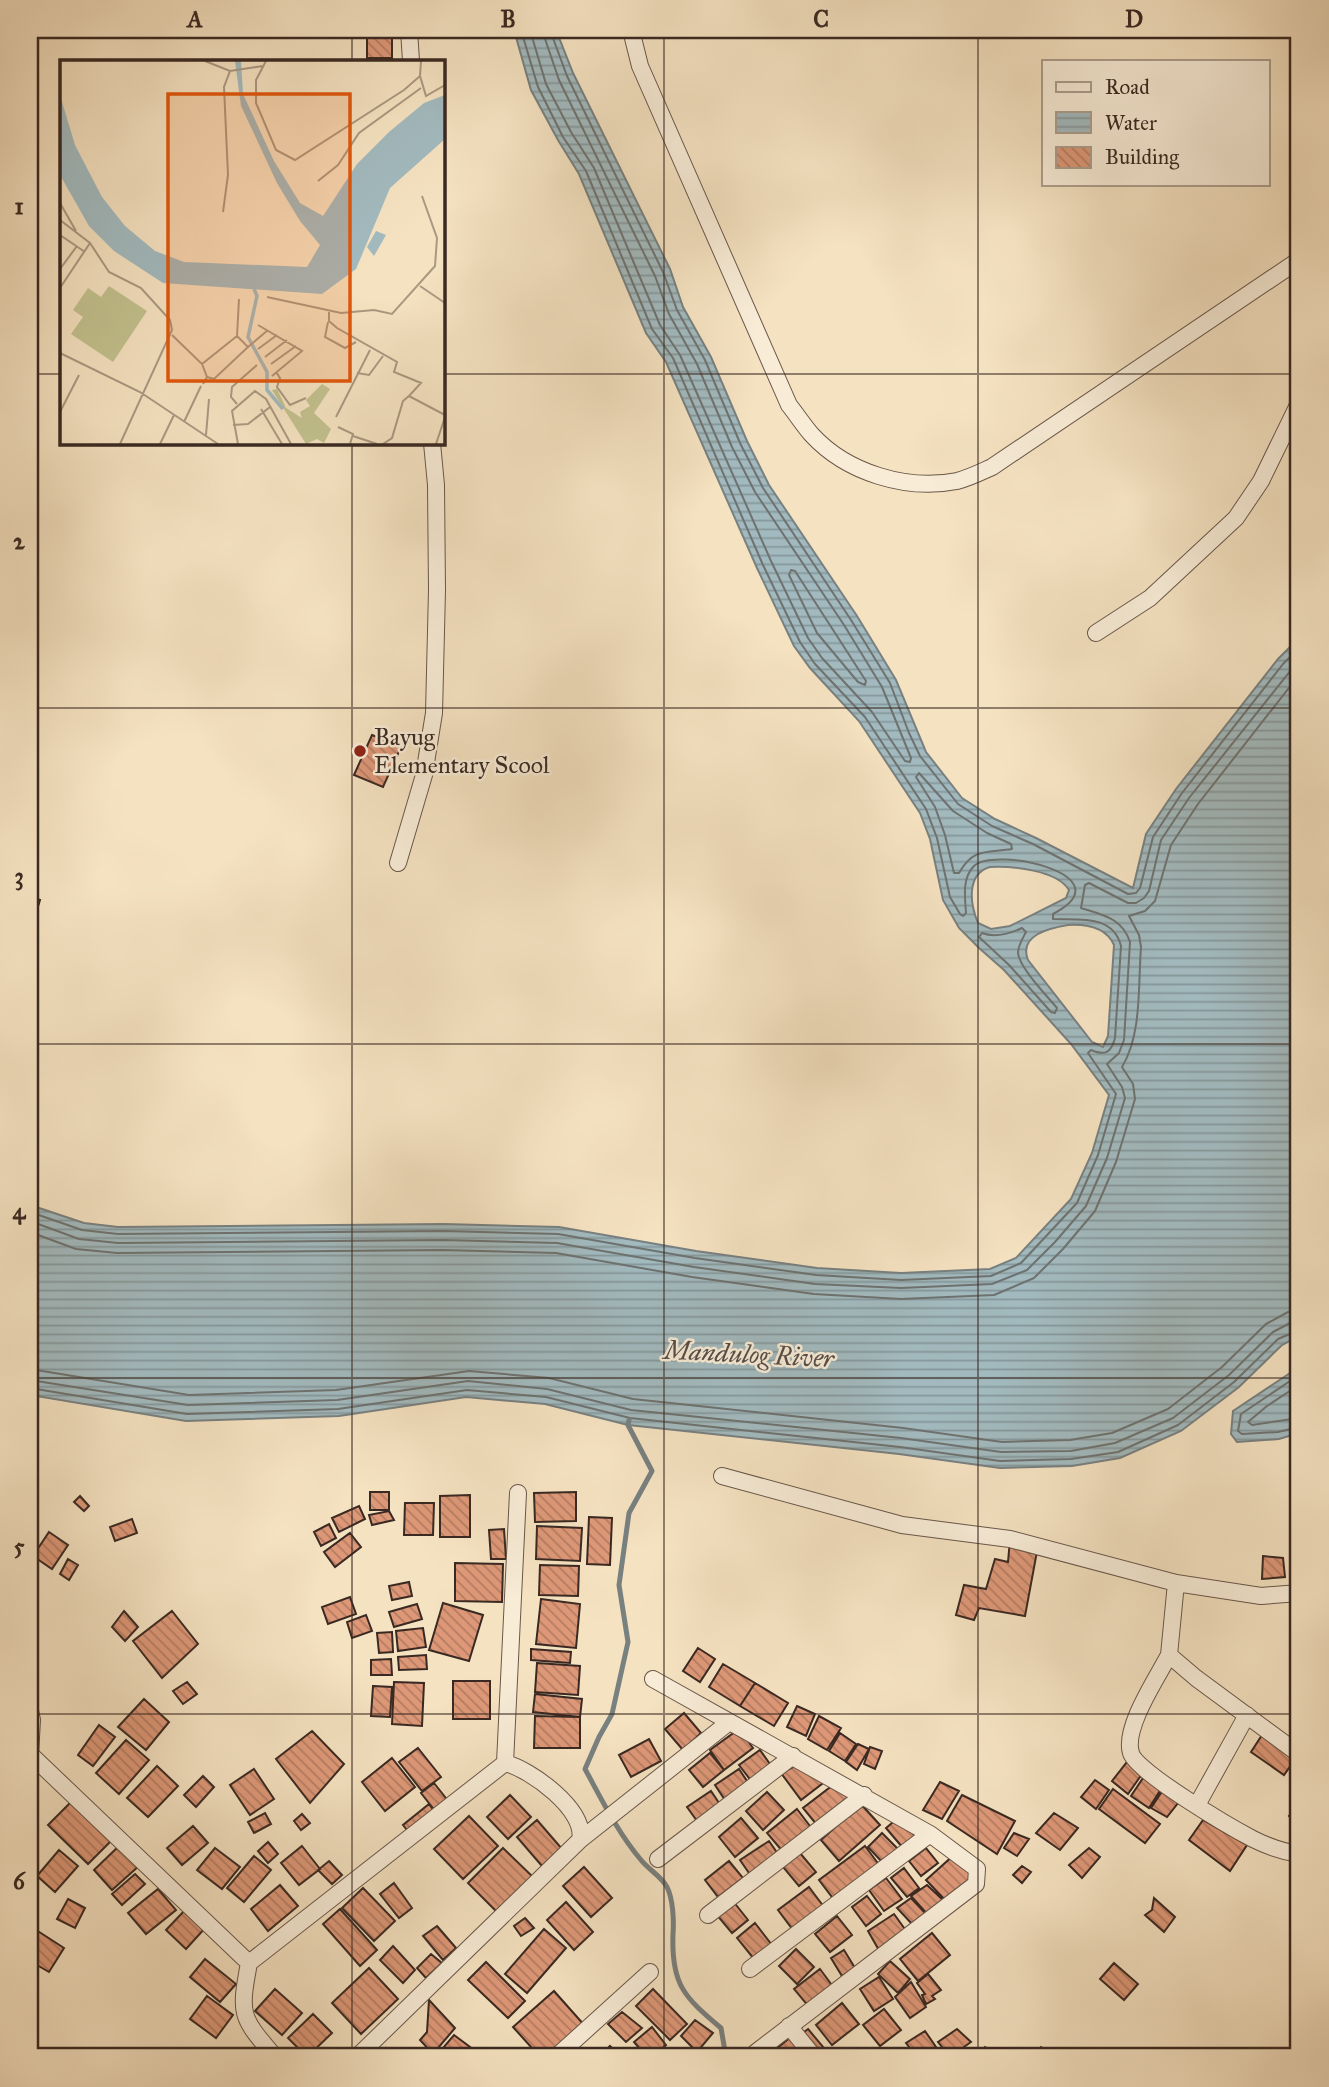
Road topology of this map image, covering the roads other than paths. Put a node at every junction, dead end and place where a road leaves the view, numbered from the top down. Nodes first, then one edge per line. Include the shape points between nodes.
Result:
1 (409, 30) edge
2 (631, 30) edge
3 (411, 60) edge
4 (1299, 260) edge
5 (1299, 403) edge
6 (432, 444) edge
7 (1096, 633) dead end
8 (398, 863) dead end
9 (722, 1476) dead end
10 (518, 1493) dead end
11 (1175, 1583) junction
12 (1299, 1593) edge
13 (1169, 1655) junction
14 (653, 1679) dead end
15 (30, 1711) edge
16 (1247, 1716) junction
17 (728, 1723) junction
18 (30, 1754) edge
19 (1299, 1754) edge
20 (793, 1756) junction
21 (505, 1763) junction
22 (864, 1796) junction
23 (1197, 1805) junction
24 (930, 1834) junction
25 (580, 1840) junction
26 (1299, 1854) edge
27 (658, 1859) dead end
28 (708, 1915) dead end
29 (249, 1964) junction
30 (750, 1969) dead end
31 (650, 1972) dead end
32 (789, 2026) junction
33 (755, 2053) dead end
34 (275, 2057) edge
35 (357, 2057) edge
36 (556, 2057) edge
37 (814, 2057) edge

1 - 3 street
2 - 4 street via 640,66 789,405 813,436 847,463 883,478 923,484 957,481 992,467
5 - 7 street via 1261,481 1236,518 1150,598
6 - 8 street via 437,577 434,713 424,775
9 - 11 street via 902,1525 1010,1539
10 - 21 street
11 - 12 street via 1261,1596
11 - 13 street
13 - 16 street
13 - 23 street via 1129,1737 1131,1755 1140,1767
14 - 17 street
15 - 18 street
16 - 19 street
16 - 23 street
17 - 20 street
17 - 25 street
18 - 29 street
20 - 22 street
20 - 27 street
21 - 25 street via 518,1766 572,1810 580,1825
21 - 29 street
22 - 24 street
22 - 28 street
23 - 26 street via 1254,1840
24 - 30 street
24 - 32 street via 977,1869 976,1884
25 - 35 street
29 - 34 street via 243,2012
31 - 36 street
32 - 33 street
32 - 37 street

